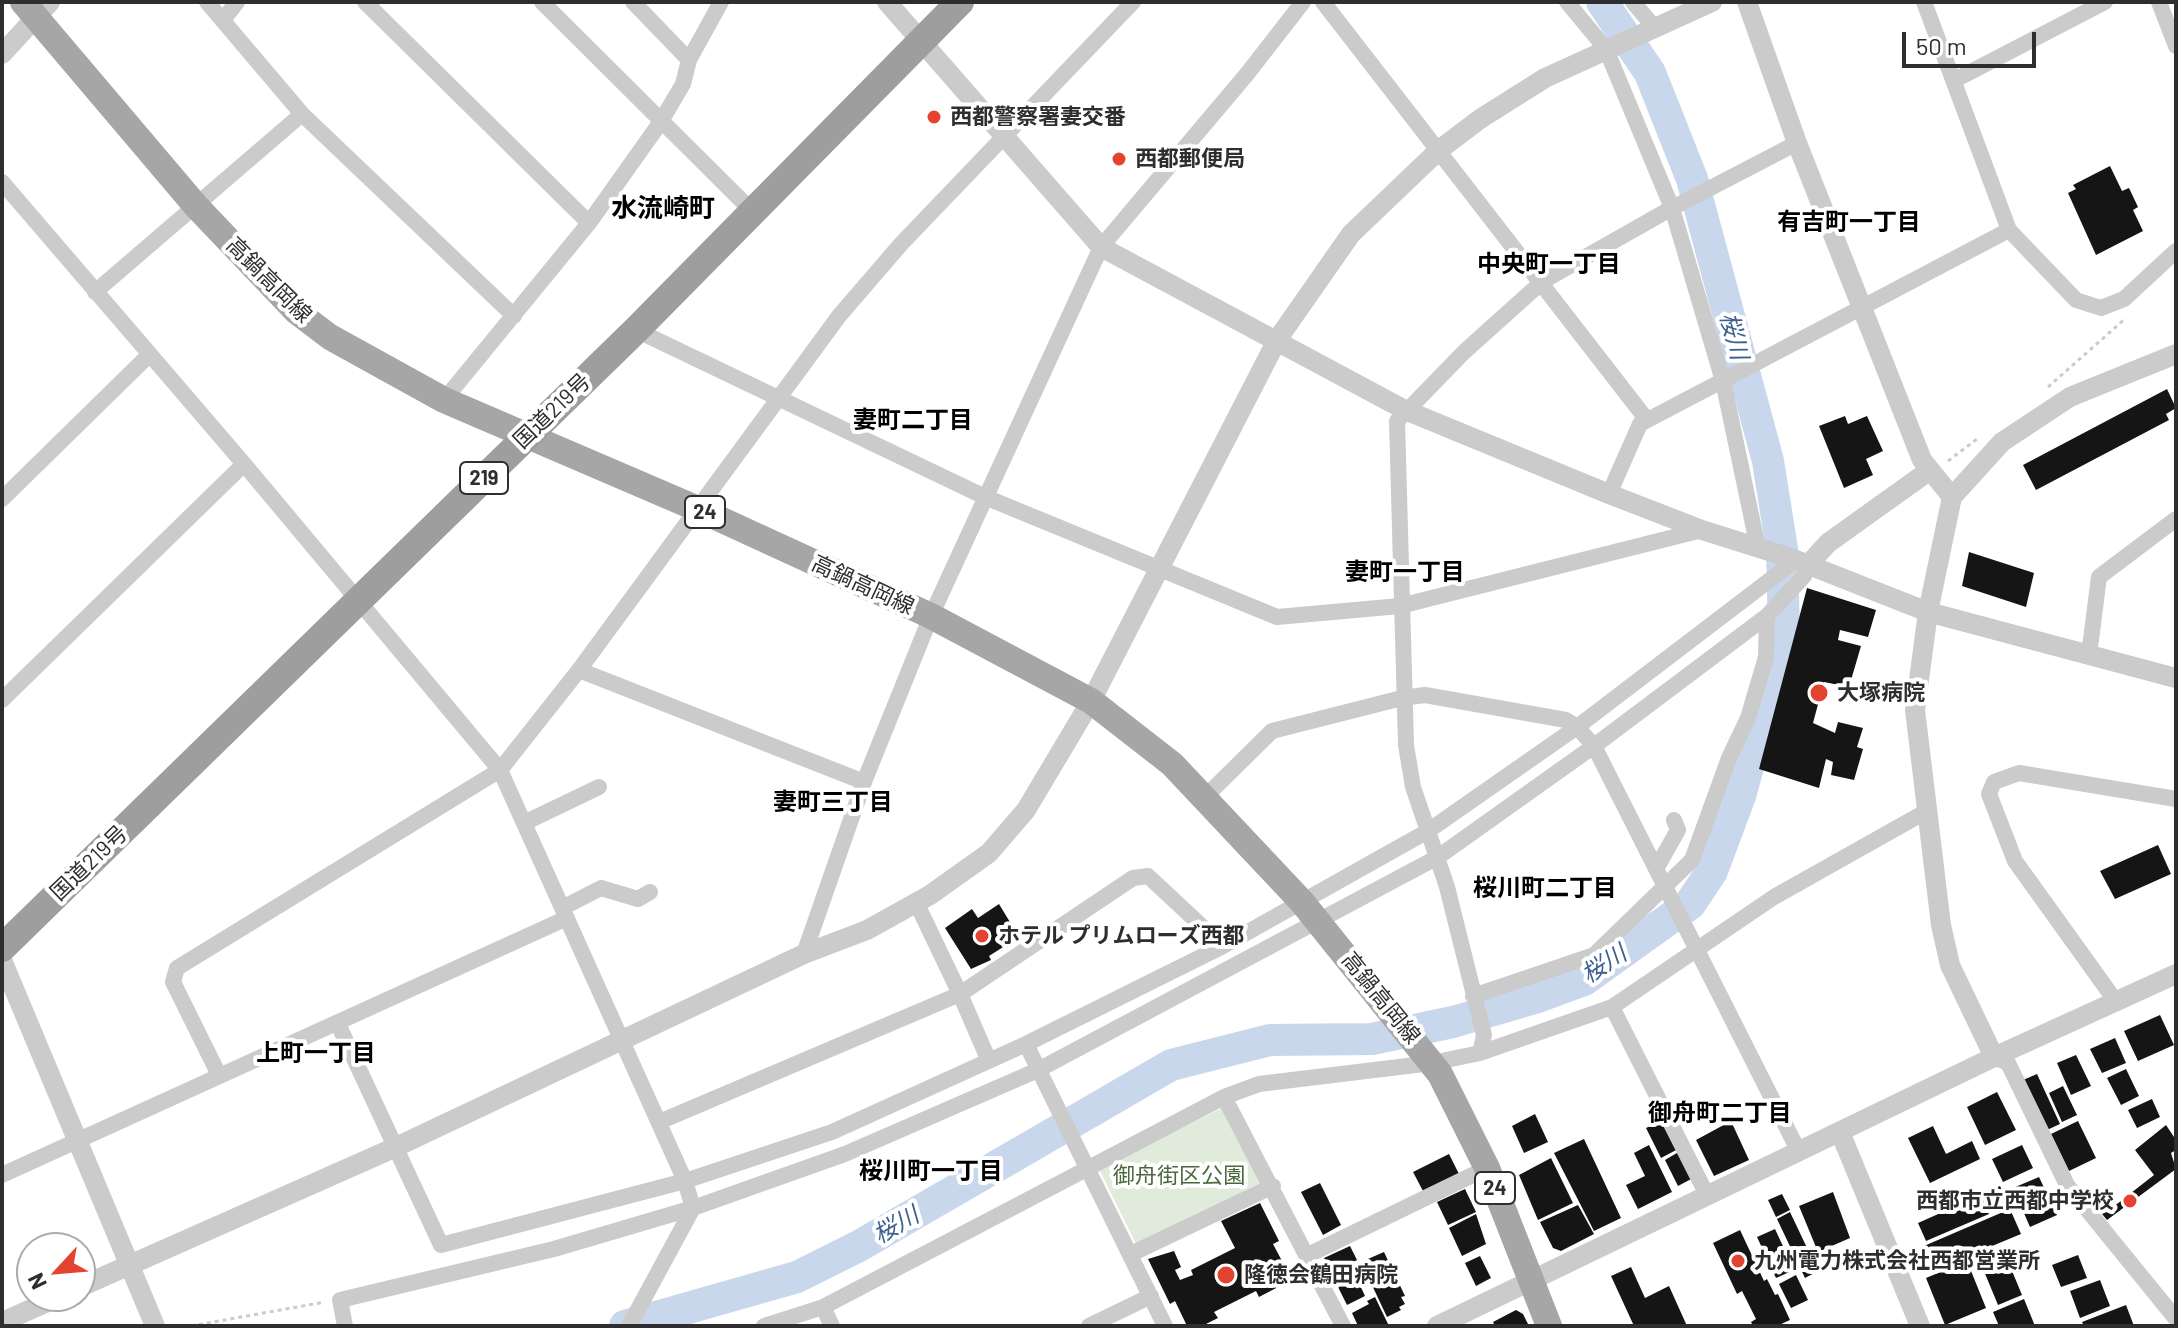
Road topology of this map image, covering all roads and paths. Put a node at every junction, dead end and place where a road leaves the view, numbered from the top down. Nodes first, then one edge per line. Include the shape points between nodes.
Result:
1 (207, 2) edge
2 (237, 2) edge
3 (365, 2) edge
4 (542, 2) edge
5 (633, 2) edge
6 (887, 2) edge
7 (960, 2) edge
8 (1133, 2) edge
9 (1303, 2) edge
10 (1323, 2) edge
11 (1567, 2) edge
12 (1633, 2) edge
13 (1712, 2) edge
14 (1747, 2) edge
15 (1924, 2) edge
16 (2105, 2) edge
17 (2159, 2) edge
18 (719, 3) edge
19 (37, 8) edge
20 (223, 20) junction
21 (1650, 29) junction
22 (920, 42) junction
23 (2176, 46) edge
24 (1609, 48) junction
25 (2, 54) edge
26 (689, 60) junction
27 (1955, 80) junction
28 (302, 114) junction
29 (660, 123) junction
30 (1005, 138) junction
31 (1797, 143) junction
32 (1439, 150) junction
33 (2, 182) edge
34 (196, 206) junction
35 (1676, 206) junction
36 (752, 211) junction
37 (589, 223) junction
38 (2009, 230) junction
39 (1101, 247) junction
40 (2176, 251) edge
41 (1543, 281) junction
42 (95, 292) junction
43 (1860, 306) junction
44 (514, 316) junction
45 (2129, 316) dead end
46 (636, 330) junction
47 (1277, 340) junction
48 (149, 355) junction
49 (2175, 358) edge
50 (1726, 379) junction
51 (2045, 389) dead end
52 (444, 400) junction
53 (777, 401) junction
54 (1405, 410) junction
55 (1647, 420) junction
56 (528, 434) junction
57 (1985, 434) dead end
58 (244, 464) junction
59 (1931, 472) junction
60 (1609, 494) junction
61 (985, 497) junction
62 (1952, 497) junction
63 (2, 499) edge
64 (698, 509) junction
65 (2176, 519) edge
66 (1702, 530) junction
67 (1761, 549) junction
68 (1798, 564) junction
69 (1158, 570) junction
70 (358, 600) junction
71 (1400, 606) junction
72 (1928, 612) junction
73 (1768, 613) junction
74 (931, 616) junction
75 (2089, 655) junction
76 (579, 670) junction
77 (2176, 678) edge
78 (1402, 698) junction
79 (2, 700) edge
80 (1091, 701) junction
81 (1577, 727) junction
82 (1594, 746) junction
83 (500, 770) junction
84 (864, 782) junction
85 (599, 787) dead end
86 (1206, 796) junction
87 (2176, 799) edge
88 (1927, 811) junction
89 (1674, 820) dead end
90 (524, 823) junction
91 (1428, 831) junction
92 (1438, 857) junction
93 (1656, 869) junction
94 (1666, 890) junction
95 (650, 892) dead end
96 (916, 902) junction
97 (1310, 912) junction
98 (565, 913) junction
99 (1223, 946) junction
100 (2, 948) edge
101 (1696, 948) junction
102 (804, 954) junction
103 (2, 960) edge
104 (2176, 974) edge
105 (960, 994) junction
106 (1474, 1000) junction
107 (2117, 1003) junction
108 (1612, 1007) junction
109 (338, 1024) junction
110 (624, 1042) junction
111 (1026, 1044) junction
112 (1480, 1053) junction
113 (1994, 1057) junction
114 (1430, 1059) junction
115 (989, 1061) junction
116 (1038, 1070) junction
117 (219, 1075) junction
118 (1224, 1097) junction
119 (659, 1122) junction
120 (1840, 1132) junction
121 (78, 1139) junction
122 (396, 1147) junction
123 (1799, 1152) junction
124 (1085, 1167) junction
125 (1487, 1168) junction
126 (2, 1175) edge
127 (685, 1181) junction
128 (1273, 1186) junction
129 (1707, 1195) junction
130 (693, 1208) junction
131 (1131, 1254) junction
132 (1308, 1255) junction
133 (130, 1265) junction
134 (1531, 1279) junction
135 (96, 1280) edge
136 (1151, 1296) junction
137 (340, 1300) junction
138 (823, 1307) junction
139 (25, 1312) edge
140 (2176, 1319) edge
141 (2, 1322) edge
142 (155, 1326) edge
143 (191, 1326) edge
144 (345, 1326) edge
145 (629, 1326) edge
146 (764, 1326) edge
147 (832, 1326) edge
148 (1089, 1326) edge
149 (1165, 1326) edge
150 (1343, 1326) edge
151 (1437, 1326) edge
152 (1549, 1326) edge
153 (1920, 1326) edge

1 - 20 street
2 - 20 street
3 - 37 street
4 - 29 street
5 - 26 street
6 - 22 street
7 - 22 highway, 国道219号 / 219
8 - 30 street
9 - 39 street
10 - 32 street
11 - 24 street
12 - 21 street
13 - 21 street
14 - 31 street
15 - 27 street
16 - 27 street
17 - 23 street
18 - 26 street
19 - 25 street
19 - 34 main road, 高鍋高岡線 / 24
20 - 28 street
21 - 24 street
22 - 30 street
22 - 36 highway, 国道219号 / 219
24 - 32 street via 1545,78
24 - 35 street
26 - 29 street via 683,84
27 - 38 street
28 - 34 street
28 - 44 street
29 - 36 street
29 - 37 street
30 - 39 street
30 - 53 street via 901,244 839,316
31 - 35 street
31 - 43 street
32 - 41 street
32 - 47 street via 1351,234
33 - 42 street
34 - 42 street
34 - 52 main road, 高鍋高岡線 / 24 via 297,312 330,337
35 - 41 street
35 - 50 street
36 - 46 highway, 国道219号 / 219
37 - 44 street
38 - 40 street via 2076,300 2101,308 2124,299
38 - 43 street
39 - 47 street
39 - 61 street
41 - 54 street
41 - 55 street
42 - 48 street
43 - 50 street
43 - 59 street
44 - 52 street
45 - 51 path
46 - 53 street
46 - 56 highway, 国道219号 / 219
47 - 54 street
47 - 69 street
48 - 58 street
48 - 63 street
49 - 62 street via 2070,397 2002,442
50 - 55 street
50 - 67 street
52 - 56 main road, 高鍋高岡線 / 24
53 - 61 street
53 - 64 street
54 - 60 street
54 - 71 street via 1397,421
55 - 60 street via 1640,424
56 - 64 main road, 高鍋高岡線 / 24
56 - 70 highway, 国道219号 / 219
57 - 59 path
58 - 70 street
58 - 79 street
59 - 62 street
59 - 68 street
60 - 66 street
61 - 69 street
61 - 74 street
62 - 72 street
64 - 74 main road, 高鍋高岡線 / 24
64 - 76 street
65 - 75 street via 2099,577
66 - 67 street
66 - 71 street
67 - 68 street
68 - 72 street
68 - 73 street
68 - 81 street
69 - 71 street via 1277,617
69 - 80 street
70 - 83 street
70 - 100 highway, 国道219号 / 219
71 - 78 street
72 - 75 street
72 - 88 street via 1915,710
73 - 82 street
73 - 94 street via 1766,657 1748,718 1692,860
74 - 80 main road, 高鍋高岡線 / 24
74 - 84 street
75 - 77 street
76 - 83 street
76 - 84 street
78 - 81 street via 1425,695 1566,720
78 - 86 street via 1272,731
78 - 91 street via 1413,787
80 - 86 main road, 高鍋高岡線 / 24
80 - 96 street via 1026,810 989,853
81 - 82 street
81 - 91 street
82 - 92 street
82 - 93 street
83 - 90 street
83 - 117 street via 177,968 173,982
84 - 102 street
85 - 90 street
86 - 97 main road, 高鍋高岡線 / 24
87 - 107 street via 2019,773 1994,782 1989,794 2015,861
88 - 101 street via 1774,897
88 - 113 street via 1950,965
89 - 93 street via 1678,830
90 - 98 street
91 - 92 street
91 - 97 street
92 - 97 street
92 - 106 street
93 - 94 street
94 - 101 street
94 - 106 street via 1594,955
95 - 98 street via 638,899 601,888
96 - 102 street via 867,930
96 - 105 street
97 - 99 street
97 - 114 main road, 高鍋高岡線 / 24
97 - 116 street
98 - 109 street
98 - 110 street
99 - 105 street via 1148,876 1133,878
99 - 111 street
101 - 108 street
101 - 123 street
102 - 110 street
103 - 121 street
104 - 107 street
105 - 115 street
105 - 119 street
106 - 112 street via 1484,1035
107 - 113 street
108 - 112 street
108 - 129 street
109 - 117 street
109 - 122 street
110 - 119 street
110 - 122 street
111 - 115 street
111 - 116 street
112 - 114 street
113 - 120 street
113 - 140 street via 2008,1063 2067,1185
114 - 118 street via 1259,1084
114 - 125 main road, 高鍋高岡線 / 24
115 - 127 street via 832,1132
116 - 124 street
116 - 130 street via 845,1154
117 - 121 street
118 - 124 street
118 - 128 street
119 - 127 street
120 - 123 street
120 - 153 street
121 - 126 street
121 - 133 street
122 - 127 street via 441,1245
122 - 133 street
123 - 129 street
124 - 131 street
124 - 138 street
125 - 132 street
125 - 134 main road, 高鍋高岡線 / 24
127 - 130 street
128 - 131 street
128 - 132 street
129 - 134 street
130 - 137 street via 554,1249
130 - 145 street
131 - 136 street
132 - 150 street
133 - 135 street
133 - 142 street
134 - 151 street
134 - 152 main road, 高鍋高岡線 / 24
136 - 148 street
136 - 149 street
137 - 143 path
137 - 144 street
138 - 146 street
138 - 147 street
139 - 141 street

